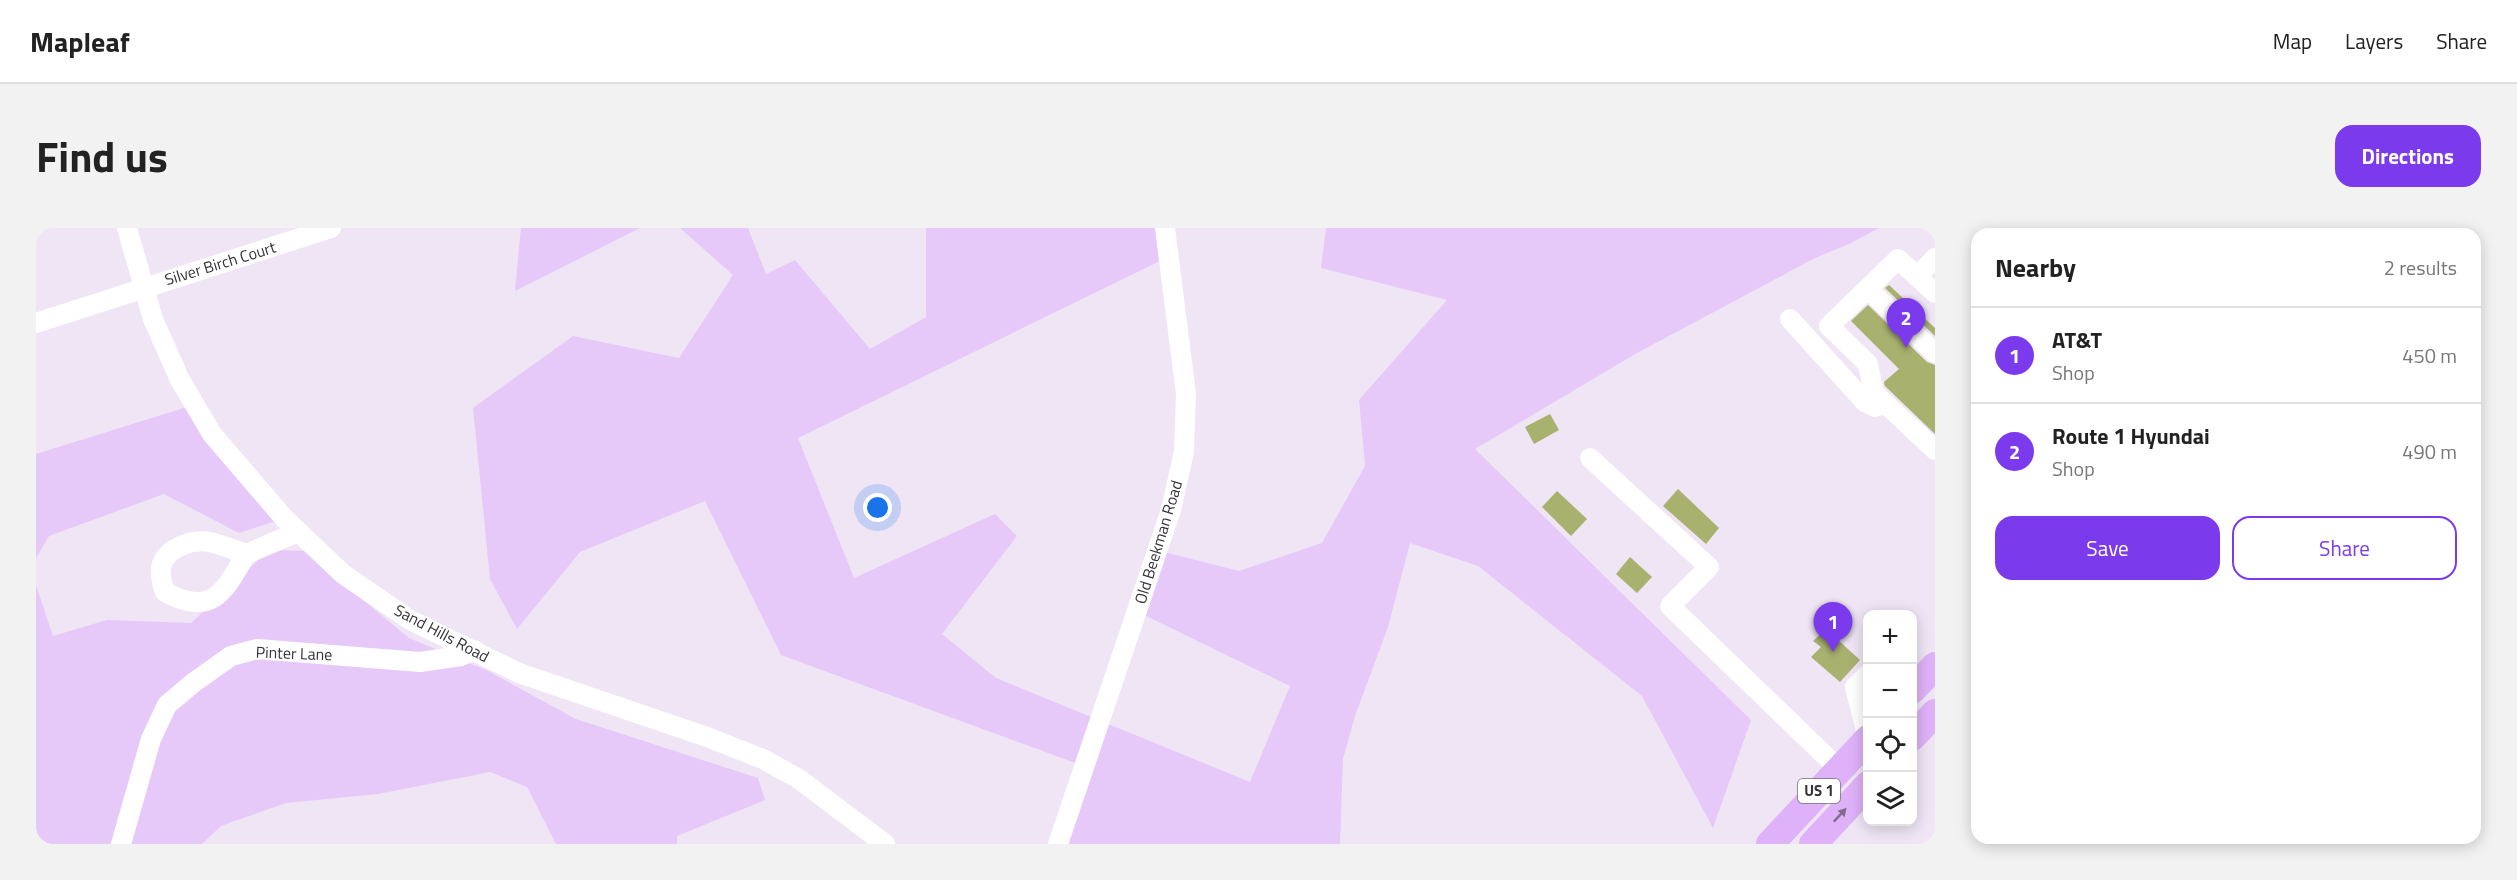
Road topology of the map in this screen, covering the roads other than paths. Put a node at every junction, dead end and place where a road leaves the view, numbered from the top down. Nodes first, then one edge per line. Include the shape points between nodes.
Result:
1 (127, 228) edge
2 (331, 228) edge
3 (1165, 228) edge
4 (1935, 258) edge
5 (1917, 277) junction
6 (144, 287) junction
7 (1868, 289) junction
8 (1935, 294) edge
9 (1790, 319) dead end
10 (36, 323) edge
11 (1935, 353) edge
12 (1885, 404) junction
13 (1935, 450) edge
14 (1590, 459) dead end
15 (298, 532) junction
16 (246, 554) dead end
17 (474, 650) junction
18 (1863, 679) edge
19 (1935, 713) edge
20 (1863, 717) edge
21 (1917, 732) edge
22 (1863, 744) edge
23 (1839, 769) junction
24 (1863, 790) edge
25 (121, 844) edge
26 (885, 844) edge
27 (1058, 844) edge
28 (1770, 844) edge
29 (1813, 844) edge

1 - 6 street, Sand Hills Road
2 - 6 street, Silver Birch Court
3 - 27 street, Old Beekman Road via 1186,394 1184,451 1171,510
4 - 5 street
5 - 7 street via 1898,259
5 - 8 street
6 - 10 street, Silver Birch Court
6 - 15 street, Sand Hills Road via 153,319 180,380 212,434
7 - 11 street
7 - 12 street via 1829,326 1868,364 1874,393
9 - 12 street via 1865,402 1875,407
12 - 13 street
14 - 23 street via 1709,567 1670,606
15 - 16 street
15 - 17 street, Sand Hills Road via 343,574 410,620
17 - 25 street, Pinter Lane via 461,656 420,662 256,649 231,656 167,705 151,739
17 - 26 street, Sand Hills Road via 519,674 707,736 763,759 799,779
18 - 20 street via 1856,687
19 - 21 highway
22 - 23 highway, US 1
23 - 28 highway, US 1
29 -> 24 highway, US 1

